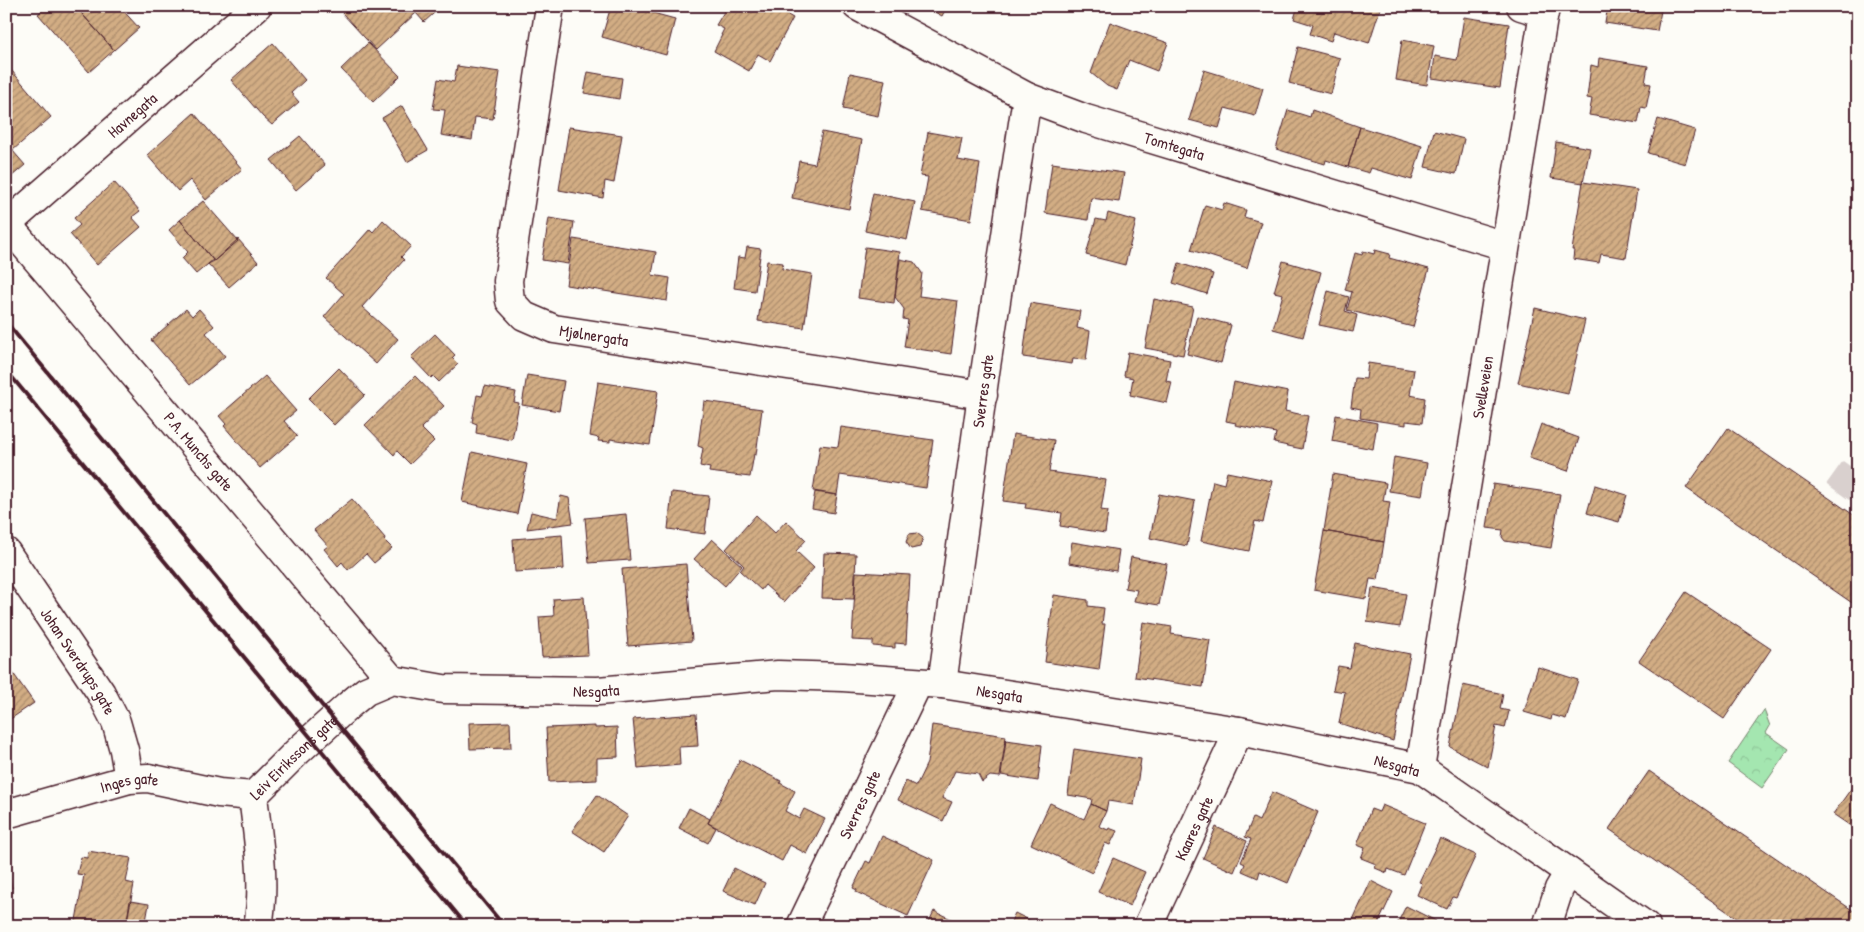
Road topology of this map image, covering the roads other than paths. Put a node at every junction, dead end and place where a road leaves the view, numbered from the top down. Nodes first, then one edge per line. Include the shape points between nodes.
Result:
1 (258, 6) edge
2 (550, 6) edge
3 (857, 6) edge
4 (1537, 9) edge
5 (1027, 97) junction
6 (7, 223) edge
7 (1505, 246) junction
8 (983, 395) junction
9 (6, 552) edge
10 (392, 680) junction
11 (930, 683) junction
12 (1239, 730) junction
13 (1420, 768) junction
14 (128, 779) junction
15 (253, 796) junction
16 (6, 814) edge
17 (1569, 872) junction
18 (258, 926) edge
19 (801, 926) edge
20 (1148, 926) edge
21 (1547, 926) edge
22 (1646, 926) edge

1 - 6 street, Havnegata
2 - 8 street, Mjølnergata via 508,281 510,301 524,316 554,329
3 - 5 street, Tomtegata
4 - 7 street, Svelleveien
5 - 7 street, Tomtegata via 1086,119
5 - 8 street, Sverres gate
6 - 10 street, P.A. Munchs gate
7 - 13 street, Svelleveien
8 - 11 street, Sverres gate
9 - 14 street, Johan Sverdrups gate via 102,693 116,722
10 - 11 street, Nesgata via 443,689 598,691 778,675
10 - 15 street, Leiv Eirikssons gate via 366,691 349,705
11 - 12 street, Nesgata
11 - 19 street, Sverres gate
12 - 13 street, Nesgata
12 - 20 street, Kaares gate
13 - 17 street, Nesgata
14 - 15 street, Inges gate via 148,778 210,792
14 - 16 street, Inges gate
15 - 18 street, Leiv Eirikssons gate via 261,870
17 - 21 street via 1559,889
17 - 22 street, Nesgata

